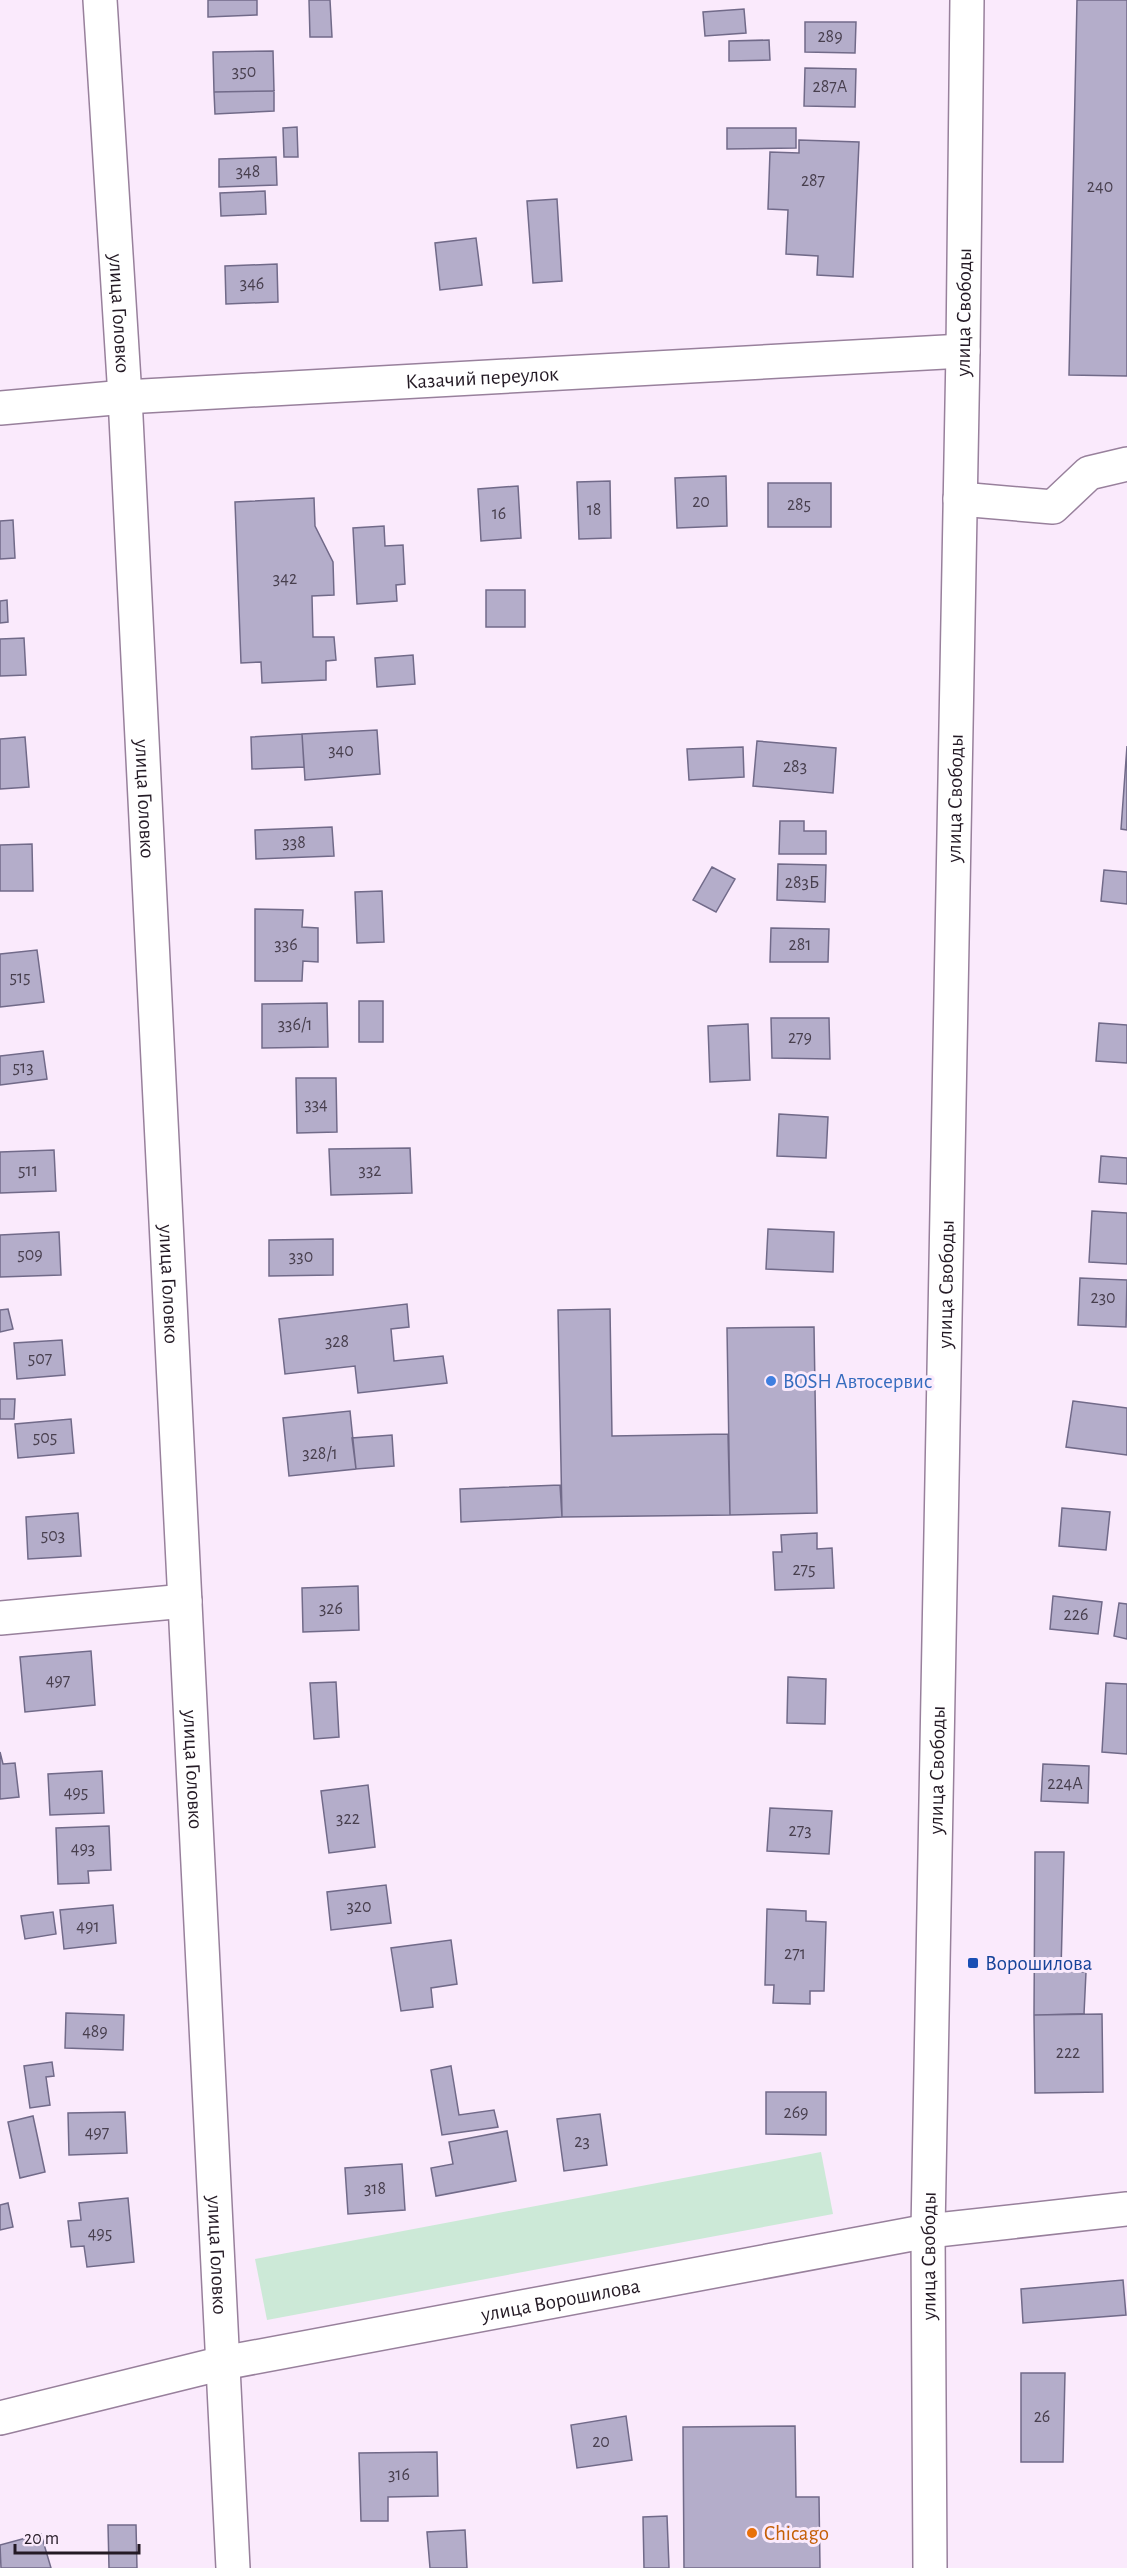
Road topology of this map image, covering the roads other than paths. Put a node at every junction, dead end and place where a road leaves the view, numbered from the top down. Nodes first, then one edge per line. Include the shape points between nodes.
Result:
1 (100, 0) edge
2 (967, 0) edge
3 (963, 351) junction
4 (124, 397) junction
5 (0, 408) edge
6 (1127, 464) edge
7 (960, 499) junction
8 (185, 1601) junction
9 (0, 1618) edge
10 (1127, 2209) edge
11 (928, 2231) junction
12 (223, 2363) junction
13 (0, 2418) edge
14 (233, 2568) edge
15 (930, 2568) edge

1 - 4 street, улица Головко
2 - 3 street, улица Свободы
3 - 4 street, Казачий переулок
3 - 7 street, улица Свободы
4 - 5 street, Казачий переулок
4 - 8 street, улица Головко
6 - 7 street via 1089,474 1053,507
7 - 11 street, улица Свободы
8 - 9 street
8 - 12 street, улица Головко
10 - 11 street, улица Ворошилова
11 - 12 street, улица Ворошилова
11 - 15 street, улица Свободы
12 - 13 street, улица Ворошилова
12 - 14 street, улица Головко

